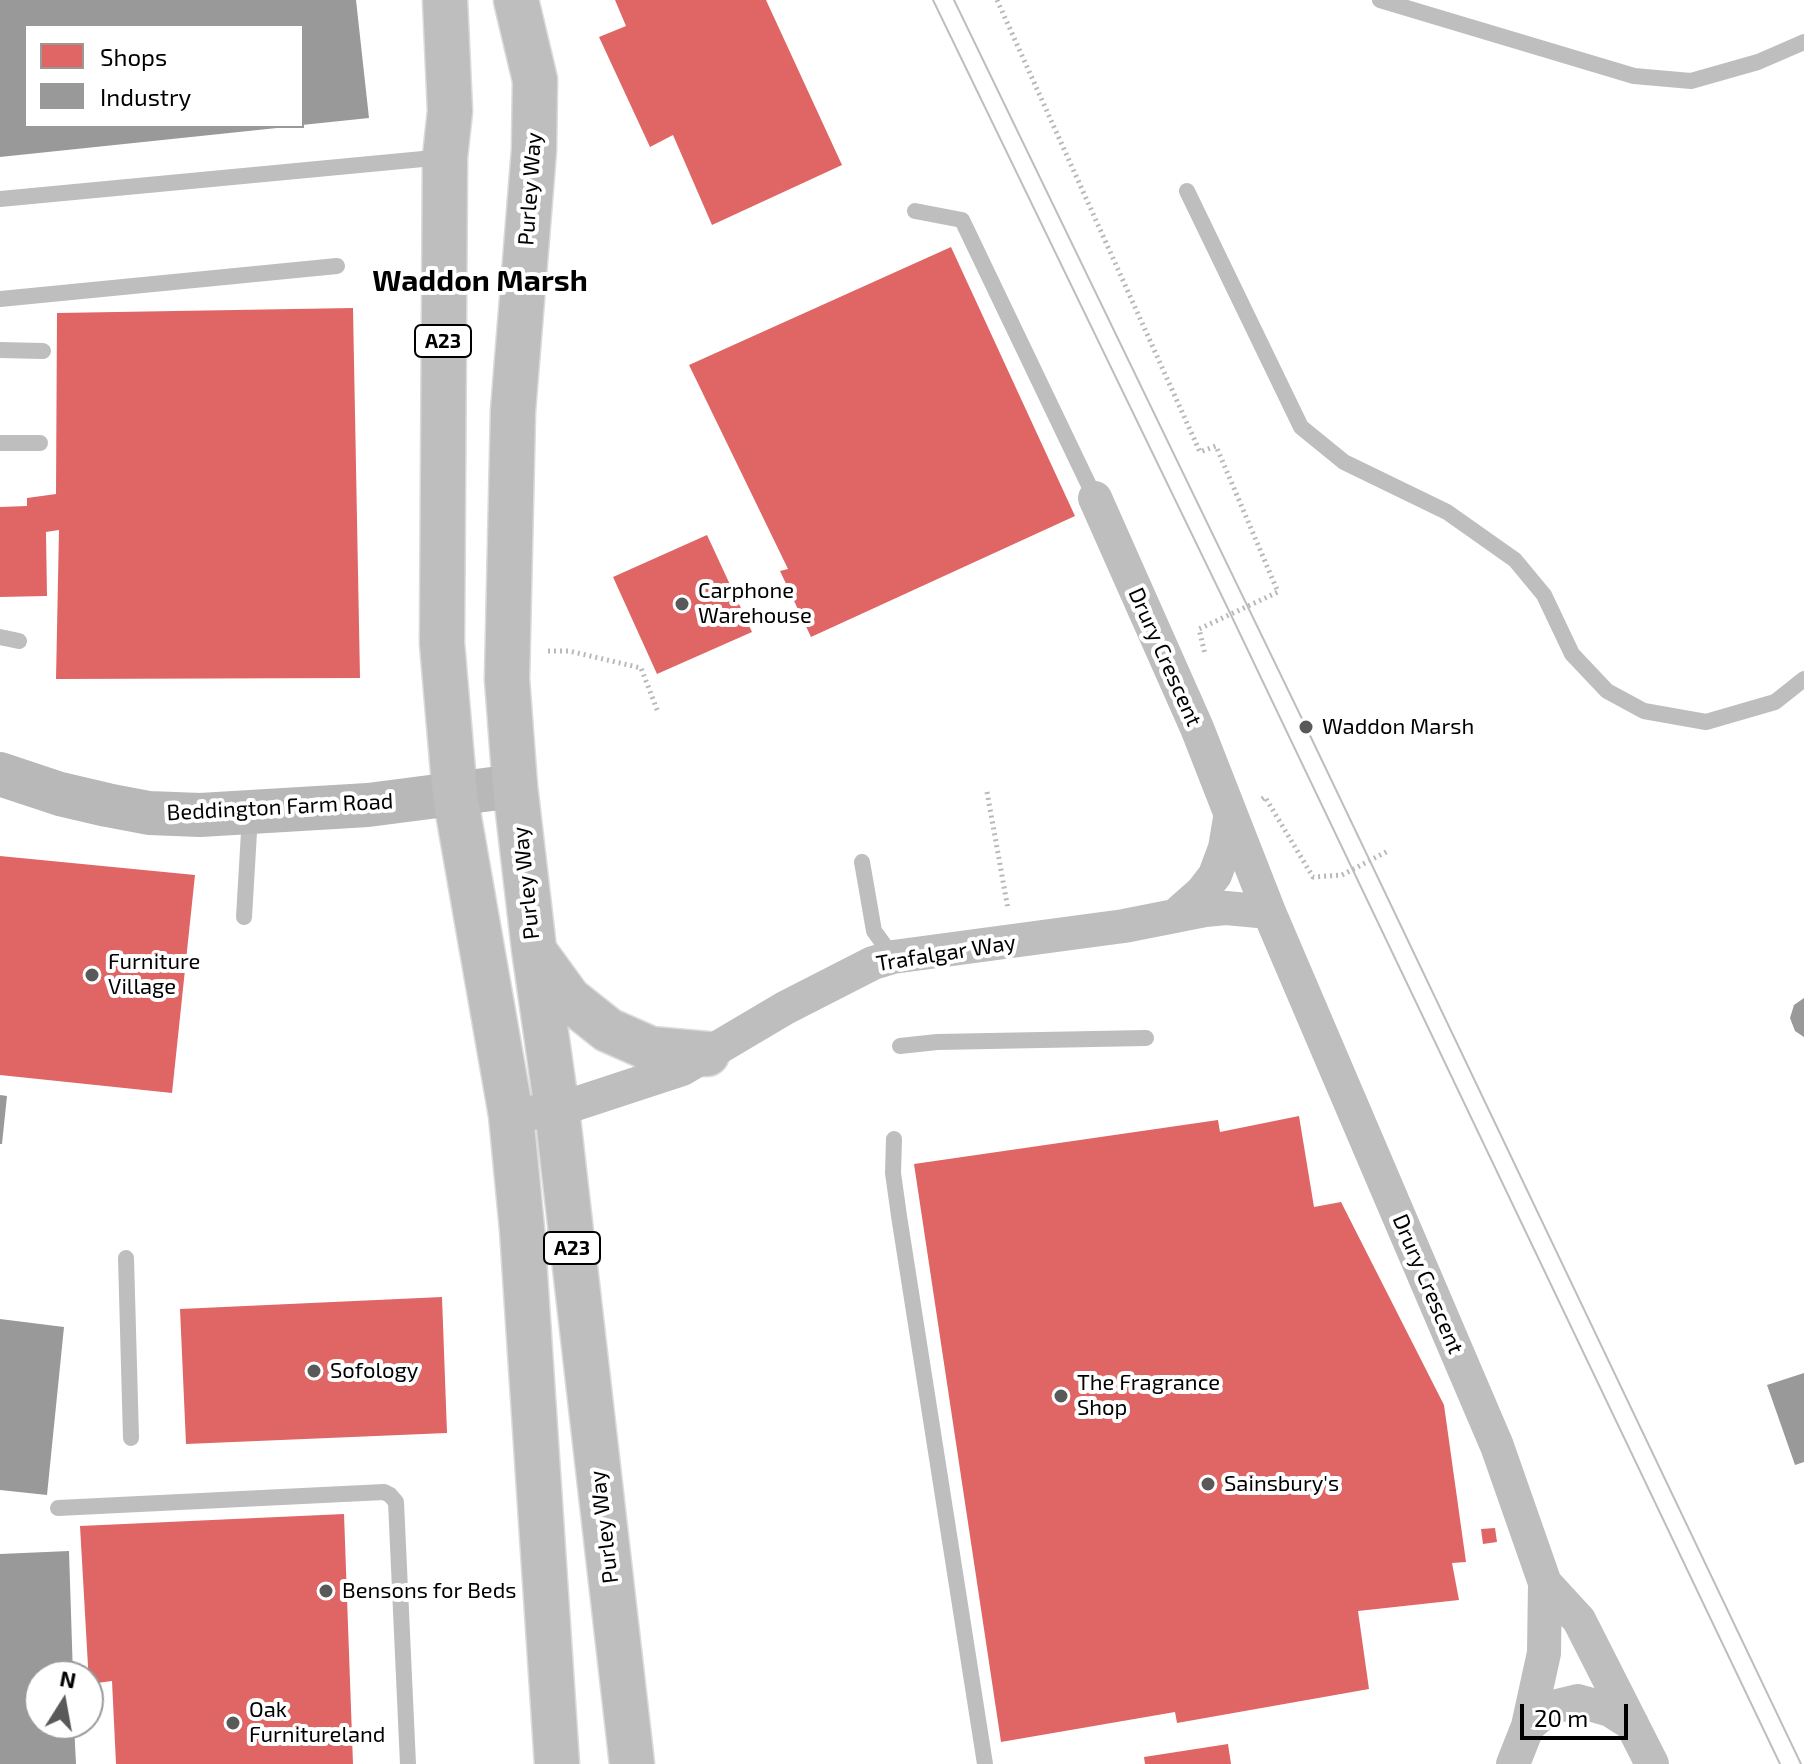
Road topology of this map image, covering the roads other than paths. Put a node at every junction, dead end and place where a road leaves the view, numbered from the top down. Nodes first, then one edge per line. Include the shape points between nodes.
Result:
1 (445, 0) edge
2 (1380, 0) edge
3 (523, 13) edge
4 (1804, 42) edge
5 (445, 157) junction
6 (1187, 191) dead end
7 (0, 199) edge
8 (915, 211) dead end
9 (337, 266) dead end
10 (0, 299) edge
11 (0, 350) edge
12 (43, 351) dead end
13 (0, 443) edge
14 (40, 443) dead end
15 (1095, 498) joint
16 (0, 637) edge
17 (19, 641) dead end
18 (1804, 679) edge
19 (0, 774) edge
20 (515, 786) junction
21 (455, 795) junction
22 (250, 813) junction
23 (1230, 818) junction
24 (862, 862) dead end
25 (1269, 912) junction
26 (1175, 916) junction
27 (244, 917) dead end
28 (534, 949) junction
29 (893, 957) junction
30 (1146, 1038) dead end
31 (900, 1046) dead end
32 (707, 1054) junction
33 (557, 1110) junction
34 (511, 1115) junction
35 (894, 1139) dead end
36 (126, 1258) dead end
37 (131, 1438) dead end
38 (58, 1508) dead end
39 (1545, 1583) junction
40 (1632, 1724) junction
41 (1528, 1726) junction
42 (408, 1764) edge
43 (557, 1764) edge
44 (632, 1764) edge
45 (985, 1764) edge
46 (1513, 1764) edge
47 (1652, 1764) edge

1 - 5 highway, A23 via 450,111
2 - 4 lane via 1634,76 1691,81
3 - 20 highway, Purley Way / A23 via 535,80 513,411 507,679
5 - 7 lane
5 - 21 highway, A23 via 441,607
6 - 18 lane via 1301,427 1344,462 1447,512 1515,560 1544,595 1572,654 1607,691 1644,711 1706,722 1775,702
8 - 15 lane via 962,220
9 - 10 lane
11 - 12 lane
13 - 14 lane
15 - 23 street, Drury Crescent via 1197,728
16 - 17 lane
19 - 22 street, Beddington Farm Road via 60,794 149,813
20 - 21 street, Beddington Farm Road
20 - 28 highway, Purley Way / A23
21 - 22 street, Beddington Farm Road
21 - 34 highway, A23
22 - 27 lane
23 - 25 street, Drury Crescent
23 - 26 street via 1215,875
24 - 29 lane via 874,931
25 - 26 street, Trafalgar Way via 1226,908
25 - 39 street, Drury Crescent via 1497,1446
26 - 29 street, Trafalgar Way
28 - 32 highway via 569,999 608,1030 651,1049
28 - 33 highway, Purley Way / A23
29 - 32 street, Trafalgar Way via 798,1001
30 - 31 lane
32 - 33 street, Trafalgar Way via 682,1069
33 - 34 street, Trafalgar Way
33 - 44 highway, Purley Way / A23
34 - 43 highway, A23
35 - 45 lane via 899,1216
36 - 37 lane
38 - 42 lane via 390,1495 396,1502
39 - 40 street via 1579,1620
39 - 41 street, Drury Crescent via 1544,1653
40 - 41 street via 1610,1710 1578,1701 1549,1708
40 - 47 street
41 - 46 street, Drury Crescent

